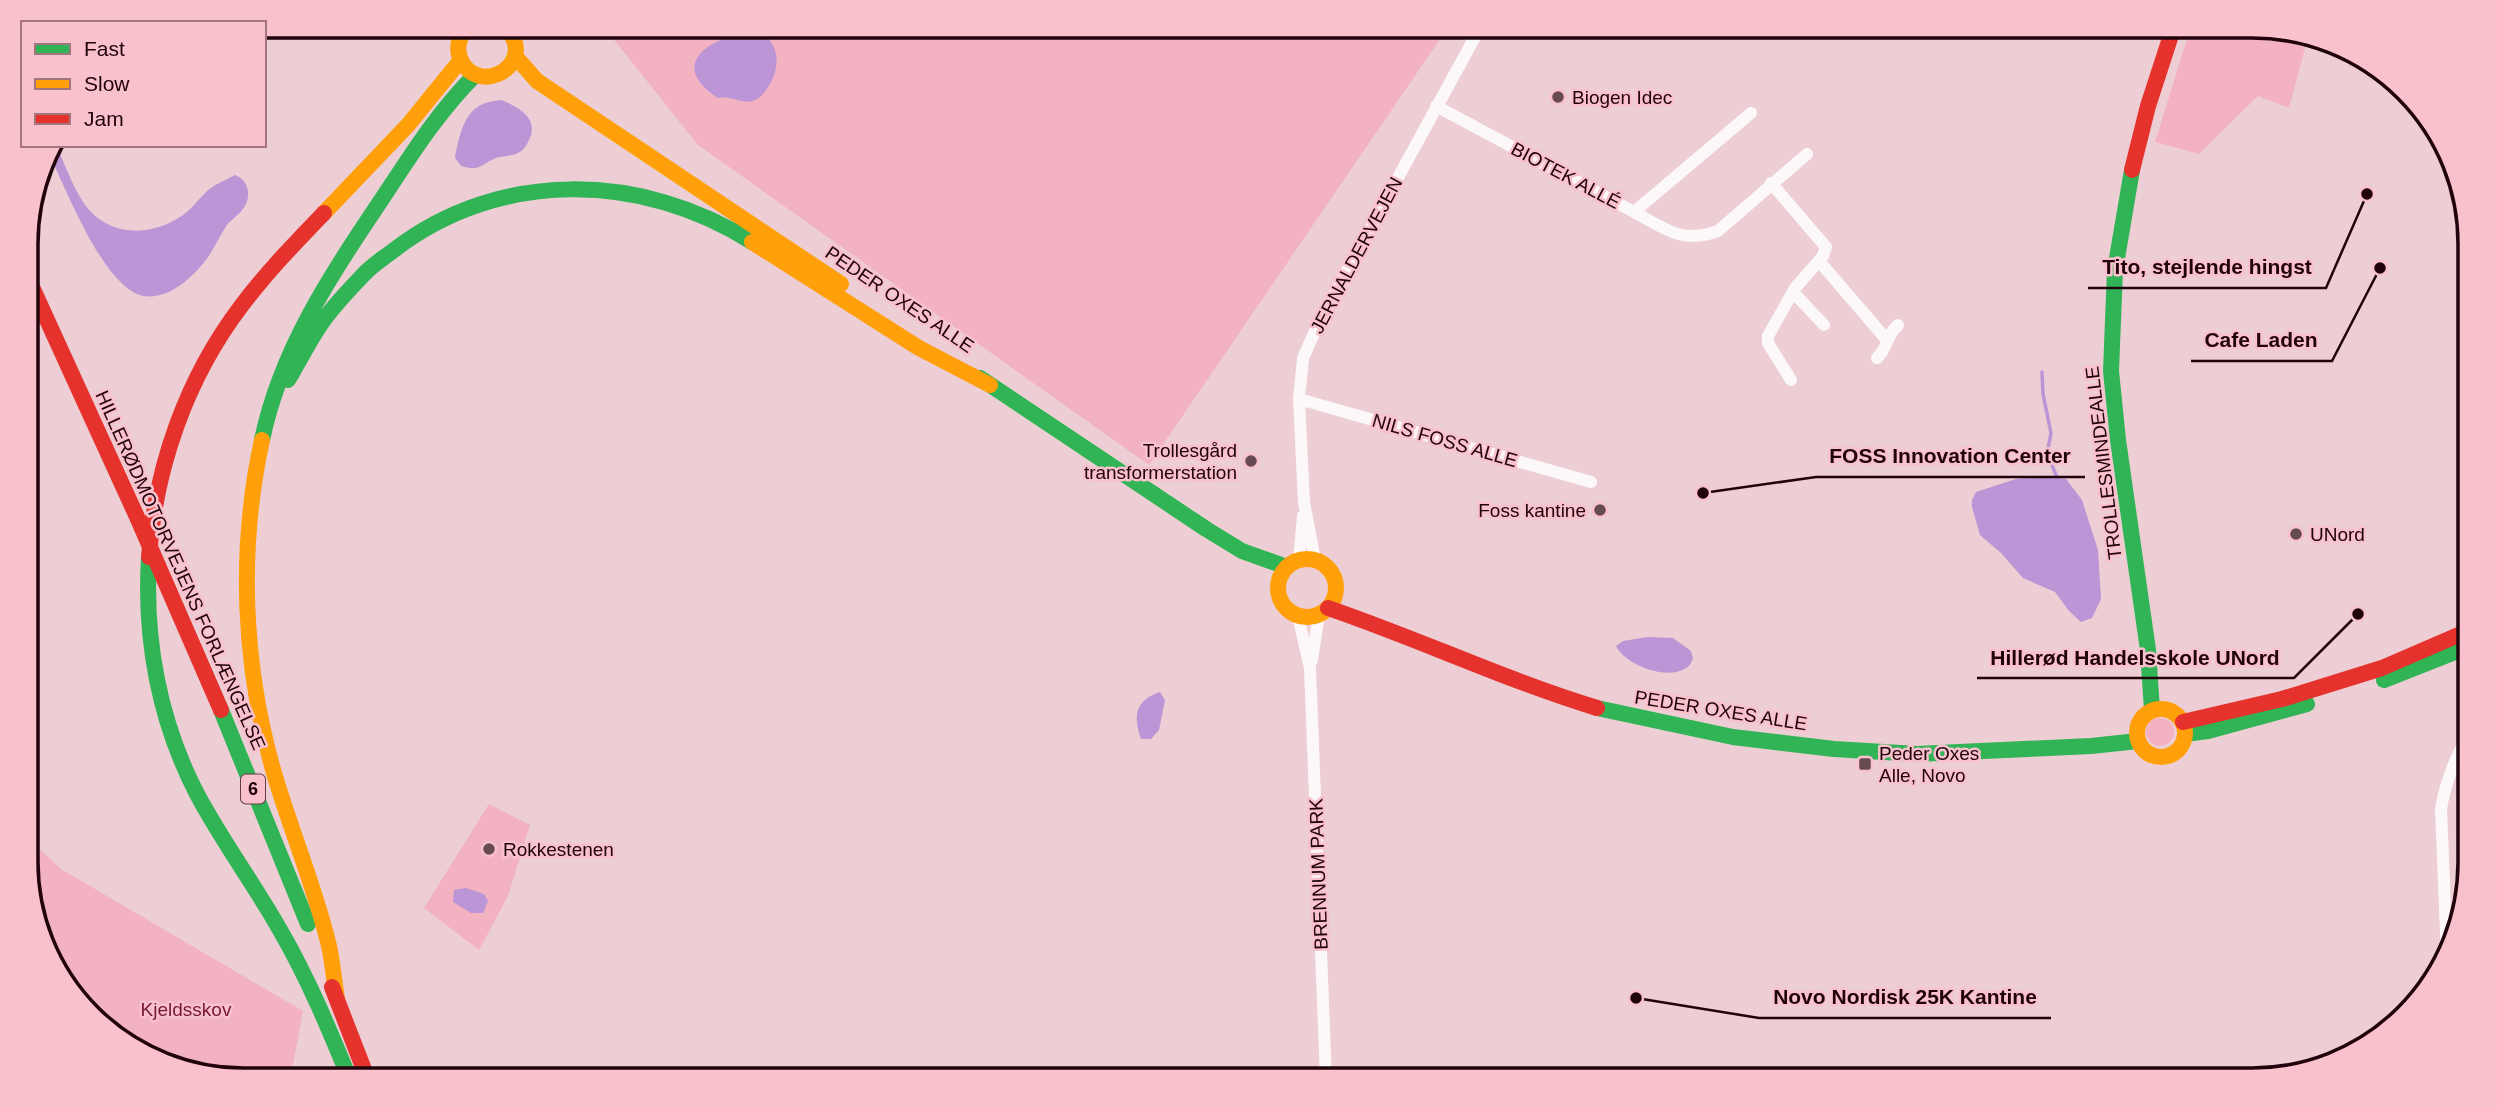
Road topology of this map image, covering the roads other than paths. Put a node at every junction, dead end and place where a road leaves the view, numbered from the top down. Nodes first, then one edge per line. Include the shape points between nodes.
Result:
1 (459, 39) edge
2 (513, 39) edge
3 (1473, 39) edge
4 (2169, 39) edge
5 (515, 56) junction
6 (460, 61) junction
7 (506, 70) junction
8 (475, 75) junction
9 (537, 80) junction
10 (1437, 106) junction
11 (1751, 113) dead end
12 (1807, 154) dead end
13 (1771, 183) junction
14 (1634, 212) junction
15 (1819, 261) junction
16 (1793, 292) junction
17 (39, 302) edge
18 (1824, 325) dead end
19 (1898, 325) dead end
20 (1886, 339) junction
21 (1877, 358) dead end
22 (1791, 380) dead end
23 (990, 384) junction
24 (1299, 399) junction
25 (1591, 482) dead end
26 (1295, 567) junction
27 (1336, 592) junction
28 (1324, 611) junction
29 (1298, 616) junction
30 (1390, 629) junction
31 (2458, 634) edge
32 (2458, 651) edge
33 (252, 662) junction
34 (1310, 667) junction
35 (2158, 709) junction
36 (2184, 728) junction
37 (2138, 735) junction
38 (2458, 753) edge
39 (2446, 933) edge
40 (337, 999) junction
41 (1326, 1067) edge
42 (345, 1068) edge
43 (363, 1068) edge

1 - 6 main road
2 - 5 main road
3 - 10 street, JERNALDERVEJEN
4 - 35 main road, TROLLESMINDEALLE via 2134,156 2117,239 2111,356 2148,674
5 - 7 main road
5 - 9 main road, PEDER OXES ALLE
6 - 8 main road
6 - 42 main road via 435,96 241,305 216,341 168,447 149,542 149,625 155,674 183,766 292,949
7 - 8 main road via 491,78
7 - 9 main road, PEDER OXES ALLE
8 - 33 main road via 456,93 327,281 279,378 253,481 248,609
9 - 23 main road, PEDER OXES ALLE
10 - 14 street, BIOTEK ALLÉ
10 - 24 street, JERNALDERVEJEN via 1310,338
11 - 14 street, BIOTEK ALLÉ
12 - 13 street
13 - 14 street via 1718,231 1703,236 1679,235
13 - 15 street via 1825,244
15 - 16 street
15 - 20 street
16 - 18 street
16 - 22 street via 1768,343
17 - 40 main road, HILLERØDMOTORVEJENS FORLÆNGELSE / 6 via 130,499
19 - 20 street
20 - 21 street via 1885,350
23 - 26 main road, PEDER OXES ALLE via 1242,551
23 - 33 main road via 919,348 724,224 672,202 617,190 561,188 517,194 458,212 404,241 357,279 307,343 289,379 275,416 258,496
24 - 25 street, NILS FOSS ALLE
24 - 26 street, JERNALDERVEJEN via 1304,502
26 - 27 main road via 1331,572
26 - 29 main road via 1278,590 1282,602
27 - 28 main road
27 - 30 main road, PEDER OXES ALLE
28 - 29 main road
28 - 30 main road, PEDER OXES ALLE
28 - 34 street, BRENNUM PARK
29 - 34 street, BRENNUM PARK
30 - 37 main road, PEDER OXES ALLE via 1540,691 1615,714 1733,737 1917,754 2062,747
31 - 36 main road via 2370,672
32 - 36 main road via 2296,708 2208,731
33 - 40 main road via 273,774 328,943
34 - 41 street, BRENNUM PARK
35 - 36 main road via 2171,711
35 - 37 main road via 2145,714
36 - 37 main road via 2180,747 2168,756 2154,756 2142,747
38 - 39 street via 2441,809
40 - 43 main road, HILLERØDMOTORVEJENS FORLÆNGELSE / 6

